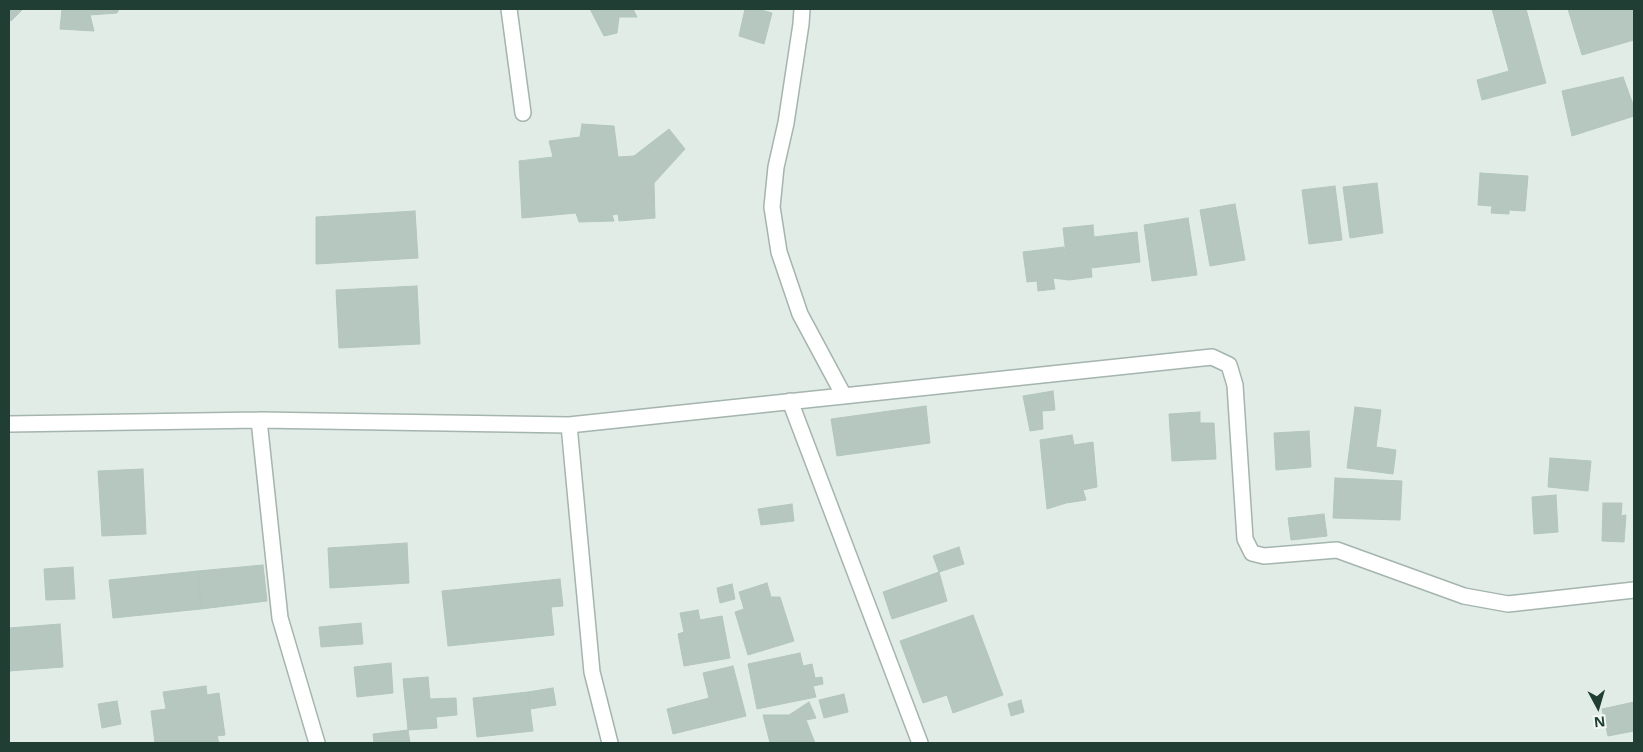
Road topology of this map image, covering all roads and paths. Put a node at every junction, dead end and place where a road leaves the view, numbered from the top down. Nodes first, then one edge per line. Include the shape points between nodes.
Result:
1 (509, 9) edge
2 (802, 9) edge
3 (523, 113) dead end
4 (844, 396) junction
5 (790, 401) junction
6 (259, 420) junction
7 (9, 424) edge
8 (569, 425) junction
9 (1634, 590) edge
10 (317, 743) edge
11 (610, 743) edge
12 (920, 743) edge

1 - 3 street
2 - 4 street via 772,208 779,252 800,314
4 - 5 street
4 - 9 street via 1212,356 1229,366 1235,384 1245,538 1252,552 1264,556 1337,550 1464,596 1508,604
5 - 8 street
5 - 12 street
6 - 7 street
6 - 8 street
6 - 10 street via 280,618
8 - 11 street via 592,672

